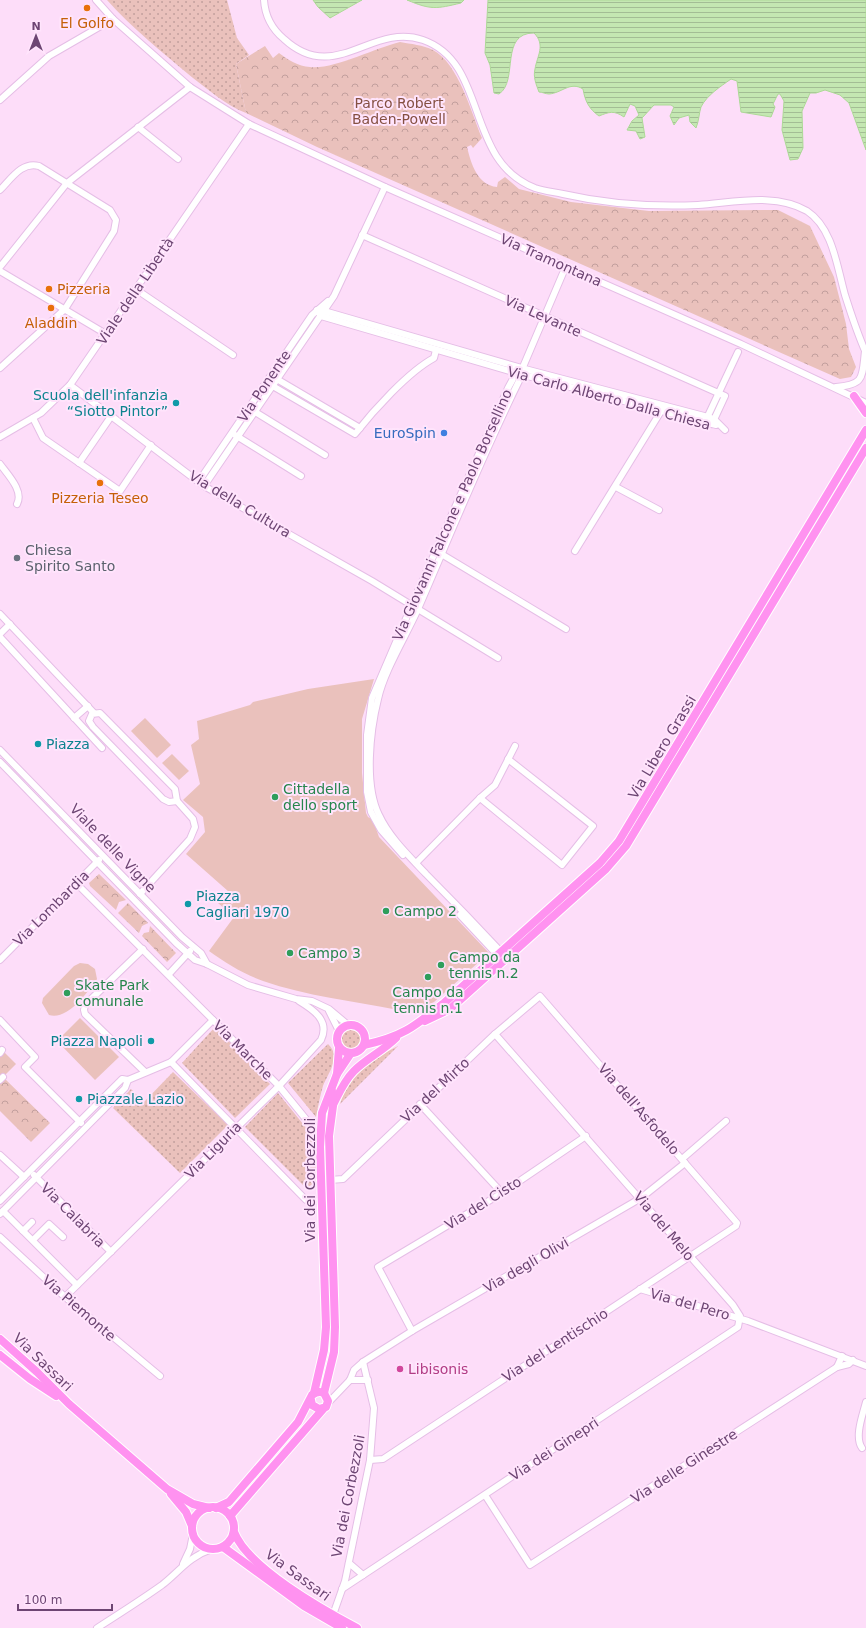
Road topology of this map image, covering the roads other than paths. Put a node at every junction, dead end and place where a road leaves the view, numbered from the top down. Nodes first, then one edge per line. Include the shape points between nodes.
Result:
1 (96, 0) edge
2 (264, 0) edge
3 (113, 20) junction
4 (190, 87) junction
5 (0, 100) edge
6 (249, 124) junction
7 (138, 127) junction
8 (178, 159) dead end
9 (68, 183) junction
10 (386, 187) junction
11 (0, 190) edge
12 (362, 235) junction
13 (566, 266) junction
14 (0, 267) edge
15 (0, 271) edge
16 (137, 290) junction
17 (65, 309) junction
18 (321, 312) junction
19 (544, 317) junction
20 (106, 334) junction
21 (436, 350) junction
22 (738, 352) dead end
23 (866, 352) edge
24 (233, 355) dead end
25 (0, 368) edge
26 (521, 372) junction
27 (271, 375) junction
28 (278, 379) junction
29 (266, 383) junction
30 (70, 385) junction
31 (273, 386) junction
32 (835, 388) junction
33 (719, 393) junction
34 (854, 396) junction
35 (866, 399) edge
36 (866, 403) edge
37 (249, 408) junction
38 (663, 408) junction
39 (255, 412) junction
40 (866, 413) edge
41 (112, 415) junction
42 (33, 418) junction
43 (710, 421) junction
44 (360, 428) junction
45 (866, 430) edge
46 (232, 433) junction
47 (0, 437) edge
48 (238, 437) junction
49 (151, 445) junction
50 (866, 448) edge
51 (325, 455) dead end
52 (0, 464) edge
53 (79, 464) junction
54 (301, 476) dead end
55 (199, 481) junction
56 (204, 486) junction
57 (616, 487) junction
58 (17, 504) dead end
59 (659, 510) dead end
60 (575, 551) dead end
61 (439, 553) junction
62 (411, 606) junction
63 (417, 610) junction
64 (0, 614) edge
65 (10, 624) junction
66 (566, 629) dead end
67 (0, 634) edge
68 (0, 638) edge
69 (498, 658) dead end
70 (88, 706) junction
71 (94, 713) junction
72 (74, 718) junction
73 (370, 732) junction
74 (516, 746) dead end
75 (102, 748) dead end
76 (0, 750) edge
77 (508, 759) junction
78 (0, 762) edge
79 (480, 798) junction
80 (177, 801) junction
81 (395, 842) junction
82 (103, 856) junction
83 (97, 862) junction
84 (416, 863) junction
85 (76, 882) junction
86 (434, 885) junction
87 (140, 894) junction
88 (193, 947) junction
89 (143, 949) junction
90 (188, 954) junction
91 (502, 957) junction
92 (0, 960) edge
93 (208, 964) junction
94 (169, 974) junction
95 (540, 996) joint
96 (296, 999) junction
97 (329, 1010) junction
98 (213, 1020) junction
99 (0, 1021) edge
100 (348, 1025) junction
101 (339, 1031) junction
102 (495, 1034) junction
103 (365, 1035) junction
104 (397, 1037) junction
105 (380, 1042) junction
106 (364, 1045) junction
107 (340, 1048) junction
108 (352, 1053) junction
109 (171, 1062) junction
110 (145, 1072) junction
111 (337, 1074) junction
112 (128, 1080) junction
113 (279, 1086) junction
114 (332, 1091) junction
115 (420, 1104) junction
116 (333, 1106) junction
117 (80, 1121) junction
118 (726, 1121) dead end
119 (86, 1128) junction
120 (235, 1129) junction
121 (314, 1129) dead end
122 (586, 1136) junction
123 (0, 1155) edge
124 (684, 1161) junction
125 (30, 1172) junction
126 (24, 1177) junction
127 (36, 1177) junction
128 (330, 1180) junction
129 (502, 1192) junction
130 (641, 1198) junction
131 (0, 1201) edge
132 (322, 1201) junction
133 (1, 1213) edge
134 (32, 1222) dead end
135 (737, 1223) joint
136 (24, 1231) junction
137 (0, 1237) edge
138 (63, 1237) dead end
139 (33, 1240) junction
140 (111, 1252) junction
141 (689, 1257) junction
142 (77, 1285) junction
143 (640, 1289) junction
144 (329, 1294) junction
145 (65, 1297) junction
146 (740, 1319) junction
147 (412, 1331) junction
148 (0, 1339) edge
149 (0, 1355) edge
150 (842, 1356) junction
151 (853, 1360) junction
152 (363, 1362) junction
153 (837, 1366) junction
154 (866, 1366) edge
155 (160, 1376) dead end
156 (350, 1380) junction
157 (368, 1380) junction
158 (312, 1397) junction
159 (326, 1400) junction
160 (866, 1402) edge
161 (69, 1404) junction
162 (862, 1448) dead end
163 (370, 1460) junction
164 (167, 1489) junction
165 (485, 1495) junction
166 (213, 1508) junction
167 (230, 1516) junction
168 (192, 1530) junction
169 (234, 1532) junction
170 (223, 1547) junction
171 (212, 1550) junction
172 (349, 1563) junction
173 (182, 1565) junction
174 (364, 1575) junction
175 (342, 1589) junction
176 (333, 1615) junction
177 (97, 1628) edge
178 (342, 1628) edge
179 (357, 1628) edge

1 - 3 street, Via Tramontana
2 - 23 street via 265,11 276,32 293,47 313,55 337,56 380,40 400,36 424,40 444,51 463,75 488,141 505,169 519,181 537,188 589,200 634,205 769,201 788,204 806,211 819,220 830,241 846,297
3 - 4 street, Via Tramontana
3 - 5 street via 49,56
4 - 6 street, Via Tramontana
4 - 7 street
6 - 10 street, Via Tramontana
6 - 16 street, Viale della Libertà
7 - 8 street
7 - 9 street
9 - 11 street via 31,164 24,166
9 - 14 street
9 - 17 street via 110,210 116,220 114,230
10 - 12 street, Via Ponente
10 - 13 street, Via Tramontana
12 - 18 street, Via Ponente via 334,296
12 - 19 street, Via Levante
13 - 19 street, Via Giovanni Falcone e Paolo Borsellino
13 - 32 street, Via Tramontana
15 - 17 street
16 - 20 street, Viale della Libertà
16 - 24 street
17 - 20 street
17 - 25 street
18 - 21 street, Via Carlo Alberto Dalla Chiesa
18 - 26 street, Via Carlo Alberto Dalla Chiesa
18 - 27 street, Via Ponente via 312,315
18 - 28 street, Via Ponente
19 - 26 street, Via Giovanni Falcone e Paolo Borsellino
19 - 33 street, Via Levante
20 - 30 street, Viale della Libertà
21 - 26 street, Via Carlo Alberto Dalla Chiesa
21 - 44 street via 434,358 418,369
22 - 33 street
23 - 32 street via 862,374 857,383
26 - 38 street, Via Carlo Alberto Dalla Chiesa
26 - 61 street, Via Giovanni Falcone e Paolo Borsellino via 514,377 508,388
27 - 28 street
27 - 29 street, Via Ponente
28 - 31 street, Via Ponente
28 - 44 street
29 - 31 street
29 - 37 street, Via Ponente
30 - 41 street, Via della Cultura
30 - 42 street, Viale della Libertà
31 - 39 street, Via Ponente
31 - 44 street via 355,434
32 - 34 street, Via Tramontana
33 - 43 street
33 - 43 street, Via Levante via 725,396
34 - 35 street, Via Tramontana
34 - 36 street, Via Tramontana
34 - 40 main road
37 - 39 street
37 - 46 street, Via Ponente
38 - 43 street, Via Carlo Alberto Dalla Chiesa
38 - 57 street
39 - 48 street, Via Ponente
39 - 51 street
41 - 49 street, Via della Cultura
41 - 53 street
42 - 47 street, Viale della Libertà
42 - 53 street via 43,438
45 - 91 main road, Via Libero Grassi via 619,841 600,863
46 - 48 street
46 - 55 street, Via Ponente
48 - 54 street
48 - 56 street, Via Ponente
49 - 53 street via 120,491
49 - 55 street, Via della Cultura
50 - 91 main road, Via Libero Grassi via 626,846 606,869
52 - 58 street via 19,492
55 - 56 street, Via della Cultura
56 - 62 street, Via della Cultura via 372,581
57 - 59 street
57 - 60 street
61 - 62 street, Via Giovanni Falcone e Paolo Borsellino
61 - 63 street, Via Giovanni Falcone e Paolo Borsellino
61 - 66 street
62 - 63 street, Via della Cultura
62 - 73 street, Via Giovanni Falcone e Paolo Borsellino via 372,698
63 - 69 street, Via della Cultura
63 - 73 street, Via Giovanni Falcone e Paolo Borsellino via 378,697
64 - 65 street
65 - 67 street
65 - 70 street
68 - 72 street
70 - 71 street
70 - 72 street
71 - 80 street via 104,715 175,789
71 - 80 street via 89,721 93,727 162,799 169,802
72 - 75 street
73 - 81 street, Via Giovanni Falcone e Paolo Borsellino via 372,797 379,816
74 - 77 street
76 - 82 street, Viale delle Vigne
77 - 79 street via 496,785
77 - 79 street via 593,826 562,865
78 - 83 street, Viale delle Vigne
79 - 84 street
80 - 87 street via 193,819 195,827 190,839
81 - 84 street, Via Giovanni Falcone e Paolo Borsellino
81 - 86 street, Via Giovanni Falcone e Paolo Borsellino
82 - 83 street, Via Lombardia
82 - 87 street, Viale delle Vigne
83 - 85 street, Via Lombardia
83 - 90 street, Viale delle Vigne
84 - 86 street, Via Giovanni Falcone e Paolo Borsellino
85 - 89 street, Via Marche
85 - 92 street, Via Lombardia
86 - 91 street, Via Giovanni Falcone e Paolo Borsellino
87 - 88 street, Viale delle Vigne
88 - 90 street
88 - 93 street, Viale delle Vigne via 201,953
89 - 94 street, Via Marche
89 - 110 street via 85,1005 84,1010 85,1014
90 - 93 street, Viale delle Vigne via 195,960
90 - 94 street
91 - 104 main road, Via Libero Grassi via 450,1009 417,1024
93 - 96 street, Viale delle Vigne via 248,985
94 - 98 street, Via Marche
95 - 102 street, Via del Mirto
95 - 124 street, Via dell'Asfodelo
96 - 97 street, Viale delle Vigne via 312,1001
96 - 113 street, Via Liguria via 319,1015 324,1034
97 - 100 street, Viale delle Vigne
97 - 101 street
98 - 109 street
98 - 113 street, Via Marche
99 - 117 street via 35,1057 25,1067
100 - 101 main road
100 - 103 main road via 357,1026
101 - 107 main road via 336,1038
102 - 115 street, Via del Mirto
102 - 122 street, Via del Melo
103 - 105 main road
103 - 106 main road
104 - 105 main road
104 - 116 main road via 386,1049 355,1070 341,1088
105 - 106 main road
106 - 108 main road via 359,1051
107 - 108 main road
107 - 111 main road, Via dei Corbezzoli
108 - 111 main road, Via dei Corbezzoli
109 - 110 street
109 - 120 street
110 - 112 street
111 - 114 main road, Via dei Corbezzoli
112 - 117 street via 122,1079
112 - 119 street via 125,1088
113 - 120 street, Via Liguria
113 - 121 street, Via Marche
114 - 116 main road, Via dei Corbezzoli
114 - 132 main road, Via dei Corbezzoli via 322,1113
115 - 128 street, Via del Mirto via 343,1179
115 - 129 street
116 - 128 main road, Via dei Corbezzoli via 329,1136
117 - 119 street
117 - 125 street
118 - 124 street, Via degli Olivi
119 - 127 street
120 - 132 street via 306,1200
120 - 140 street, Via Liguria
122 - 129 street, Via del Cisto
122 - 130 street, Via del Melo
123 - 126 street
124 - 130 street, Via degli Olivi
124 - 135 street, Via dell'Asfodelo
125 - 126 street
125 - 127 street, Via Calabria
126 - 131 street
127 - 133 street
127 - 140 street, Via Calabria
128 - 144 main road, Via dei Corbezzoli
129 - 147 street, Via del Cisto via 378,1267
130 - 141 street, Via del Melo
130 - 147 street, Via degli Olivi
132 - 144 main road, Via dei Corbezzoli
133 - 136 street
134 - 136 street
135 - 141 street, Via del Lentischio
136 - 139 street
137 - 145 street, Via Piemonte
138 - 139 street via 49,1224
139 - 142 street
140 - 142 street, Via Liguria
141 - 143 street, Via del Lentischio
141 - 146 street, Via del Melo via 733,1305
142 - 145 street, Via Liguria
143 - 146 street, Via del Pero
143 - 163 street, Via del Lentischio via 383,1459
144 - 158 main road via 324,1350
144 - 159 main road via 334,1352
145 - 155 street, Via Piemonte
146 - 150 street
146 - 165 street, Via dei Ginepri via 738,1327
147 - 152 street, Via degli Olivi
148 - 161 main road, Via Sassari
149 - 161 main road, Via Sassari via 30,1379
150 - 151 street
150 - 153 street
151 - 153 street, Via delle Ginestre via 849,1364
151 - 154 street
152 - 156 street via 354,1370
152 - 157 street, Via dei Corbezzoli
153 - 165 street, Via delle Ginestre via 530,1565
156 - 157 street
156 - 159 street via 339,1392
157 - 163 street, Via dei Corbezzoli via 374,1415
158 - 159 main road via 319,1392
158 - 159 main road via 314,1407 319,1409
158 - 166 main road via 298,1422 229,1502
159 - 167 main road
160 - 162 street via 859,1435 859,1444
161 - 164 main road, Via Sassari
163 - 172 street, Via dei Corbezzoli
164 - 166 main road, Via Sassari via 193,1504
164 - 168 main road, Via Sassari via 186,1512
165 - 174 street, Via dei Ginepri
166 - 167 main road via 222,1510
166 - 168 main road via 198,1514
167 - 169 main road
168 - 171 main road via 200,1545
168 - 173 street via 190,1549
169 - 170 main road via 229,1543
169 - 176 main road, Via Sassari via 261,1567
170 - 171 main road
170 - 178 main road, Via Sassari via 304,1606
171 - 173 street via 197,1555
172 - 174 street
172 - 175 street, Via dei Corbezzoli
173 - 177 street via 163,1584
174 - 175 street, Via dei Ginepri
175 - 176 street, Via dei Corbezzoli
176 - 179 main road, Via Sassari

